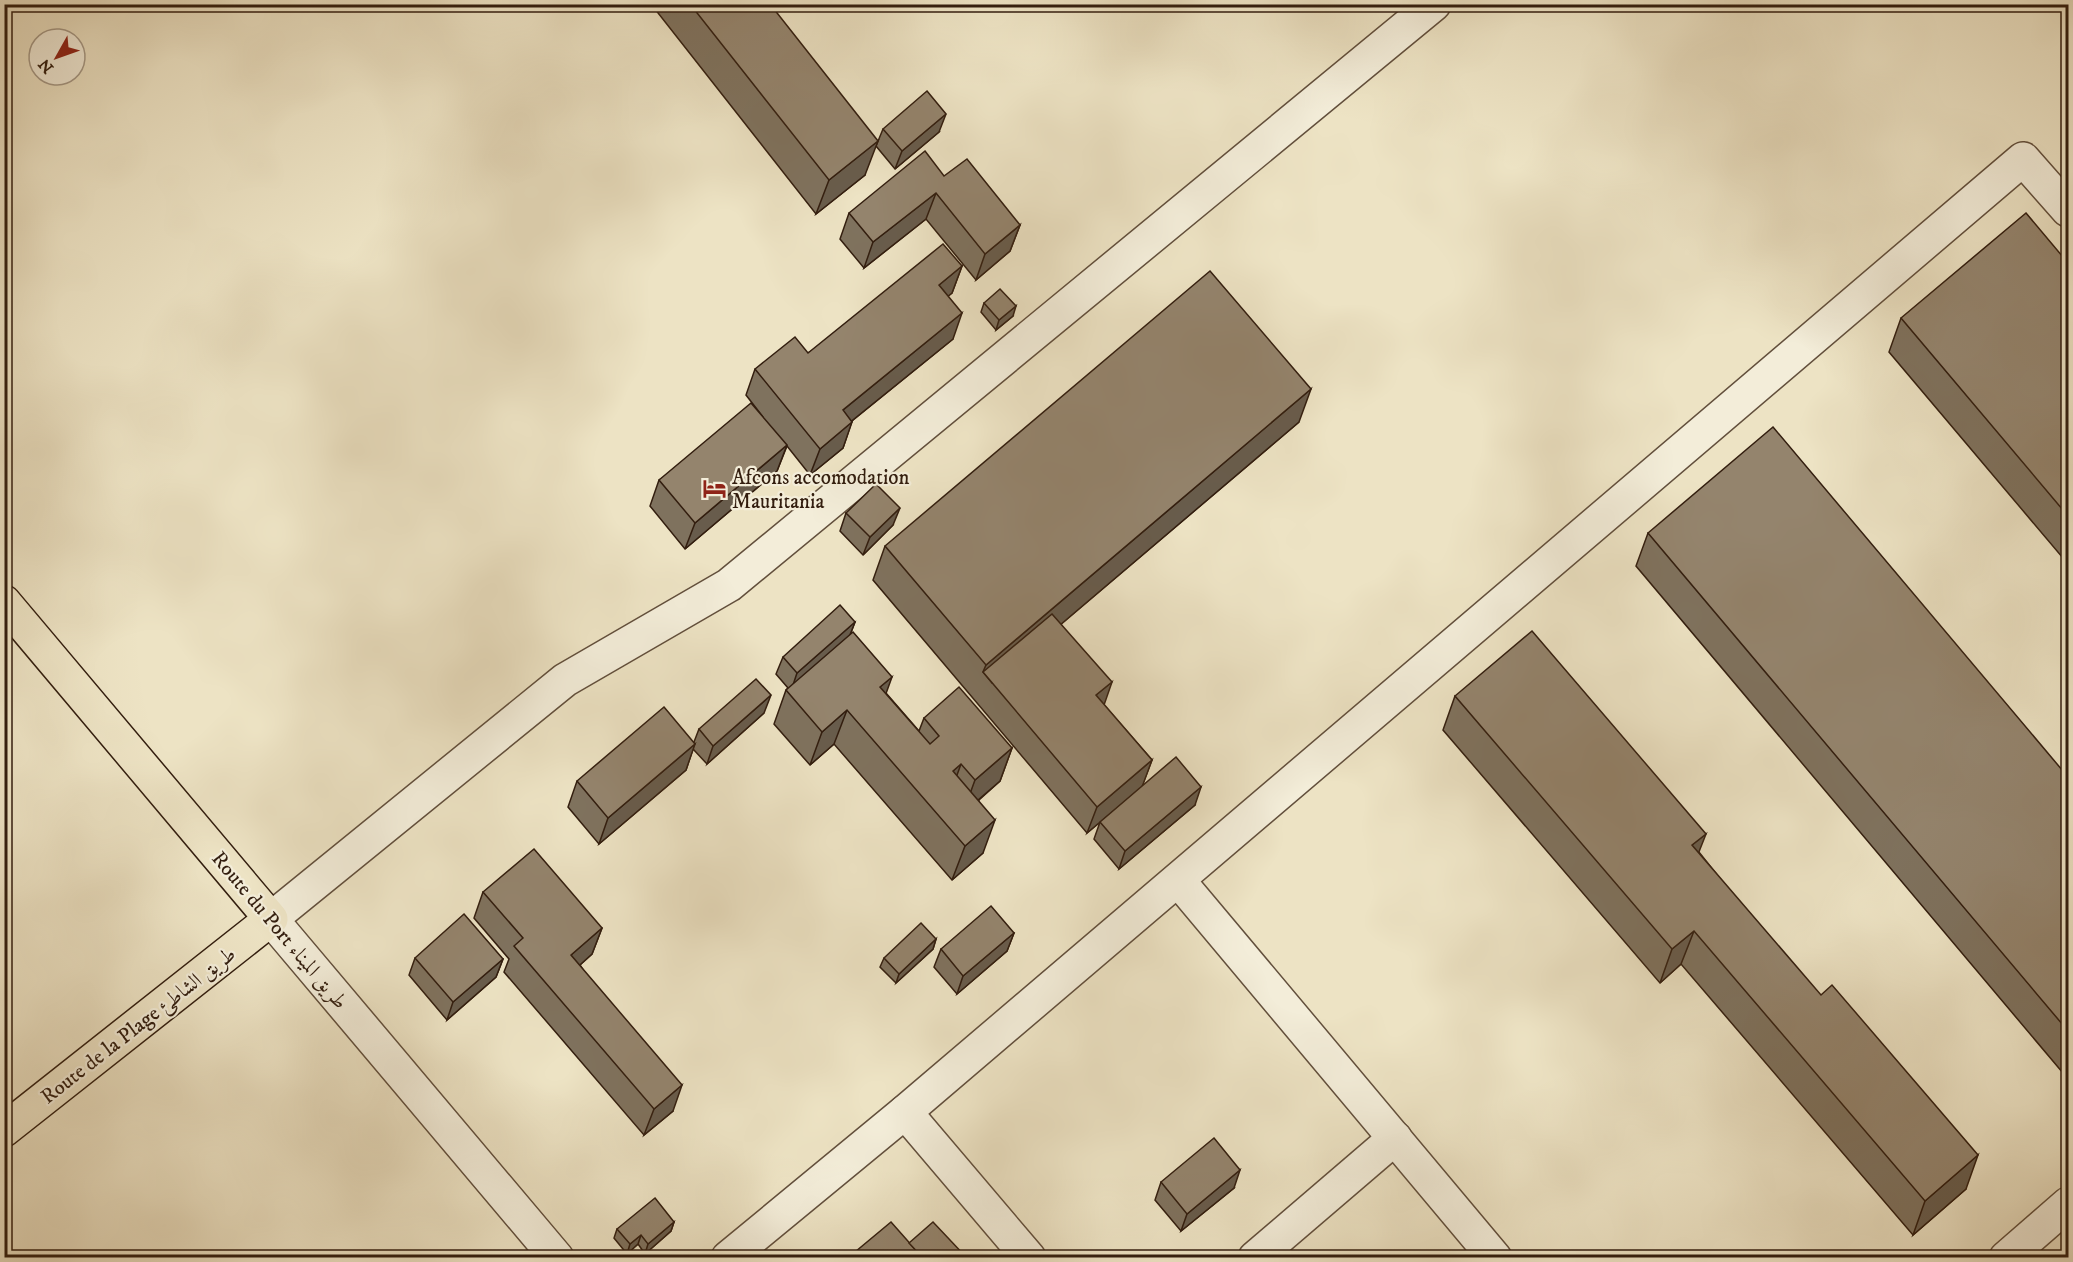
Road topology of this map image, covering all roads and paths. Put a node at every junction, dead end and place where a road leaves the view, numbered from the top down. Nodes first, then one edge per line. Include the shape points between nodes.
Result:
1 (1434, 4) edge
2 (2068, 210) edge
3 (4, 602) edge
4 (1178, 880) junction
5 (271, 919) junction
6 (905, 1112) junction
7 (4, 1130) edge
8 (1395, 1138) junction
9 (2068, 1204) edge
10 (557, 1257) edge
11 (728, 1257) edge
12 (1029, 1257) edge
13 (1255, 1257) edge
14 (1495, 1257) edge
15 (2006, 1257) edge

1 - 5 street via 729,585 565,681
2 - 4 street via 2024,159
3 - 5 main road, Route du Port طريق الميناء
4 - 6 street
4 - 8 street
5 - 7 main road, Route de la Plage طريق الشاطئ
5 - 10 street, Route du Port طريق الميناء
6 - 11 street
6 - 12 street
8 - 13 street
8 - 14 street
9 - 15 street

